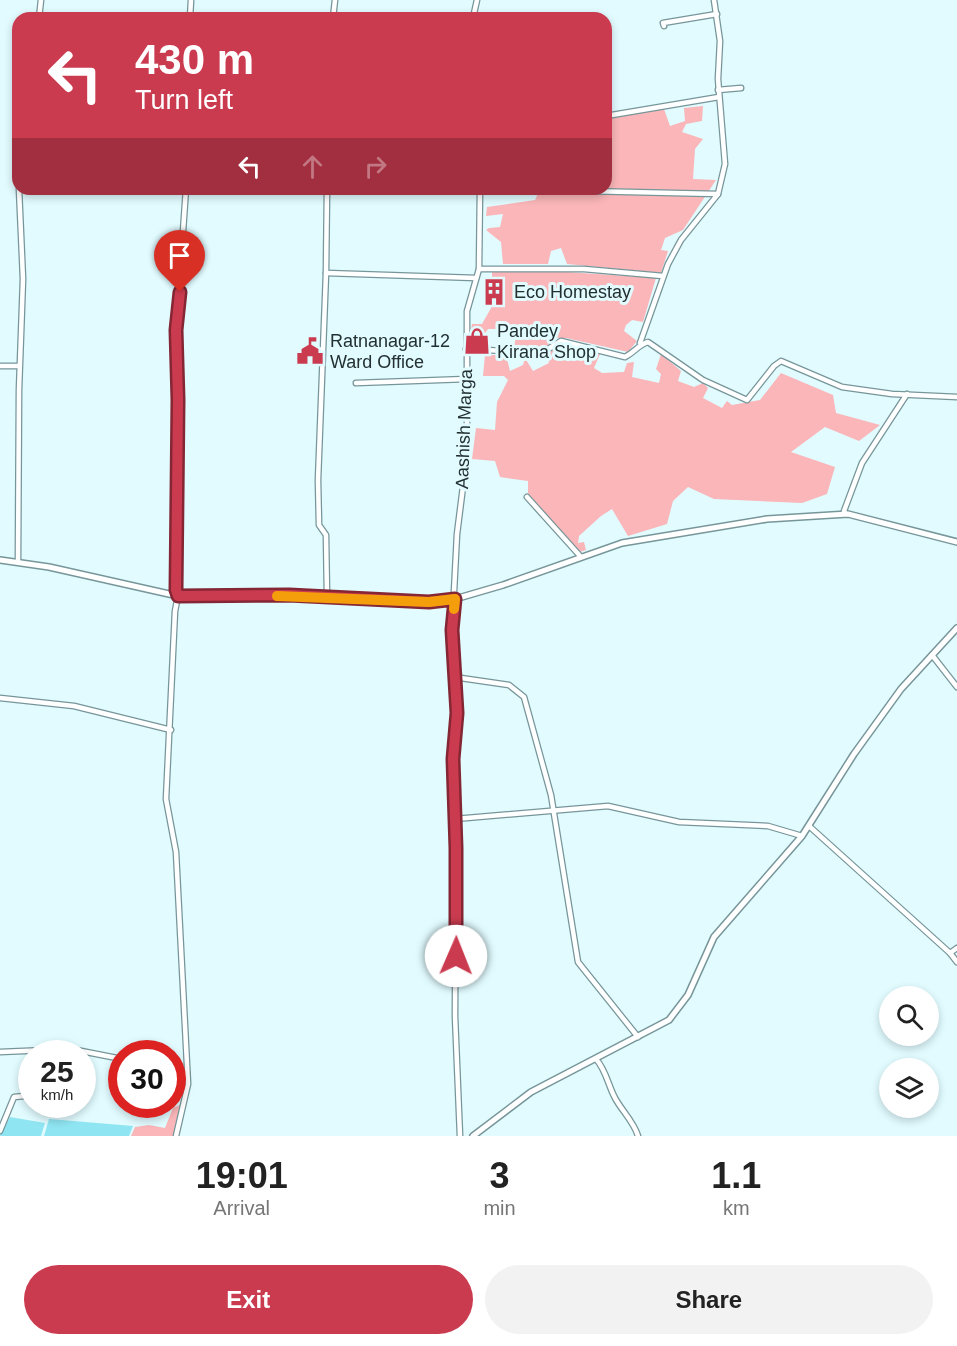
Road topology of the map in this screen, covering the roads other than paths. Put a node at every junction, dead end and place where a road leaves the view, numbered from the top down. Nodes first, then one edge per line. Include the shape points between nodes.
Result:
1 (714, 0) edge
2 (717, 14) junction
3 (664, 26) dead end
4 (741, 88) dead end
5 (718, 90) junction
6 (719, 97) junction
7 (612, 115) edge
8 (612, 192) edge
9 (718, 194) junction
10 (19, 195) edge
11 (186, 195) edge
12 (327, 195) edge
13 (480, 195) edge
14 (479, 269) junction
15 (326, 273) junction
16 (663, 276) junction
17 (476, 278) junction
18 (640, 344) junction
19 (466, 349) junction
20 (0, 366) edge
21 (19, 366) junction
22 (467, 379) junction
23 (357, 383) dead end
24 (908, 394) junction
25 (957, 397) edge
26 (527, 497) dead end
27 (846, 514) junction
28 (957, 542) edge
29 (581, 557) junction
30 (0, 560) edge
31 (18, 562) junction
32 (178, 596) junction
33 (327, 597) junction
34 (455, 599) junction
35 (957, 628) edge
36 (932, 655) junction
37 (454, 677) junction
38 (957, 687) edge
39 (0, 698) edge
40 (171, 730) junction
41 (553, 810) junction
42 (455, 819) junction
43 (810, 826) junction
44 (802, 836) junction
45 (957, 948) edge
46 (950, 953) junction
47 (957, 962) edge
48 (638, 1037) junction
49 (0, 1052) edge
50 (18, 1052) edge
51 (596, 1059) junction
52 (187, 1075) joint
53 (18, 1096) edge
54 (0, 1131) edge
55 (176, 1136) edge
56 (460, 1136) edge
57 (473, 1136) edge
58 (638, 1136) edge

1 - 2 street
2 - 3 street via 663,23
2 - 5 street
4 - 5 street
5 - 6 street
6 - 7 street
6 - 9 street via 725,164
8 - 9 street
9 - 16 street via 681,240
10 - 21 street via 23,279
11 - 32 street via 176,330
12 - 15 street
13 - 14 street, Aashish Marga
14 - 16 street via 537,267
14 - 17 street, Aashish Marga
15 - 17 street
15 - 33 street via 318,480 319,525 326,535
16 - 18 street
17 - 19 street, Aashish Marga via 467,311
18 - 19 street via 625,357 561,341 542,353
18 - 24 street via 648,342 738,399 747,400 753,395 782,361 842,387
19 - 22 street, Aashish Marga
20 - 21 street
21 - 31 street
22 - 23 street
22 - 34 street, Aashish Marga via 467,455 457,534
24 - 25 street
24 - 27 street via 862,463 846,503
26 - 29 street
27 - 28 street
27 - 29 street via 767,519 686,532 622,543
29 - 34 street
30 - 31 street
31 - 32 street
32 - 33 street
32 - 40 street
33 - 34 street via 429,602
34 - 37 street, Aashish Marga
35 - 36 street
36 - 38 street
36 - 43 street via 901,689 854,754
37 - 41 street via 509,685 524,697
37 - 42 street, Aashish Marga
39 - 40 street via 74,706
40 - 52 street via 166,799 176,852
41 - 42 street
41 - 44 street via 608,806 679,822 768,826
41 - 48 street via 578,962
42 - 56 street, Aashish Marga via 455,1026
43 - 44 street
43 - 46 street
44 - 48 street via 714,937 678,1010 669,1020
45 - 46 street
46 - 47 street
48 - 51 street
49 - 50 street
51 - 57 street via 531,1092
51 - 58 street
52 - 55 street via 184,1110
53 - 54 street via 14,1096

